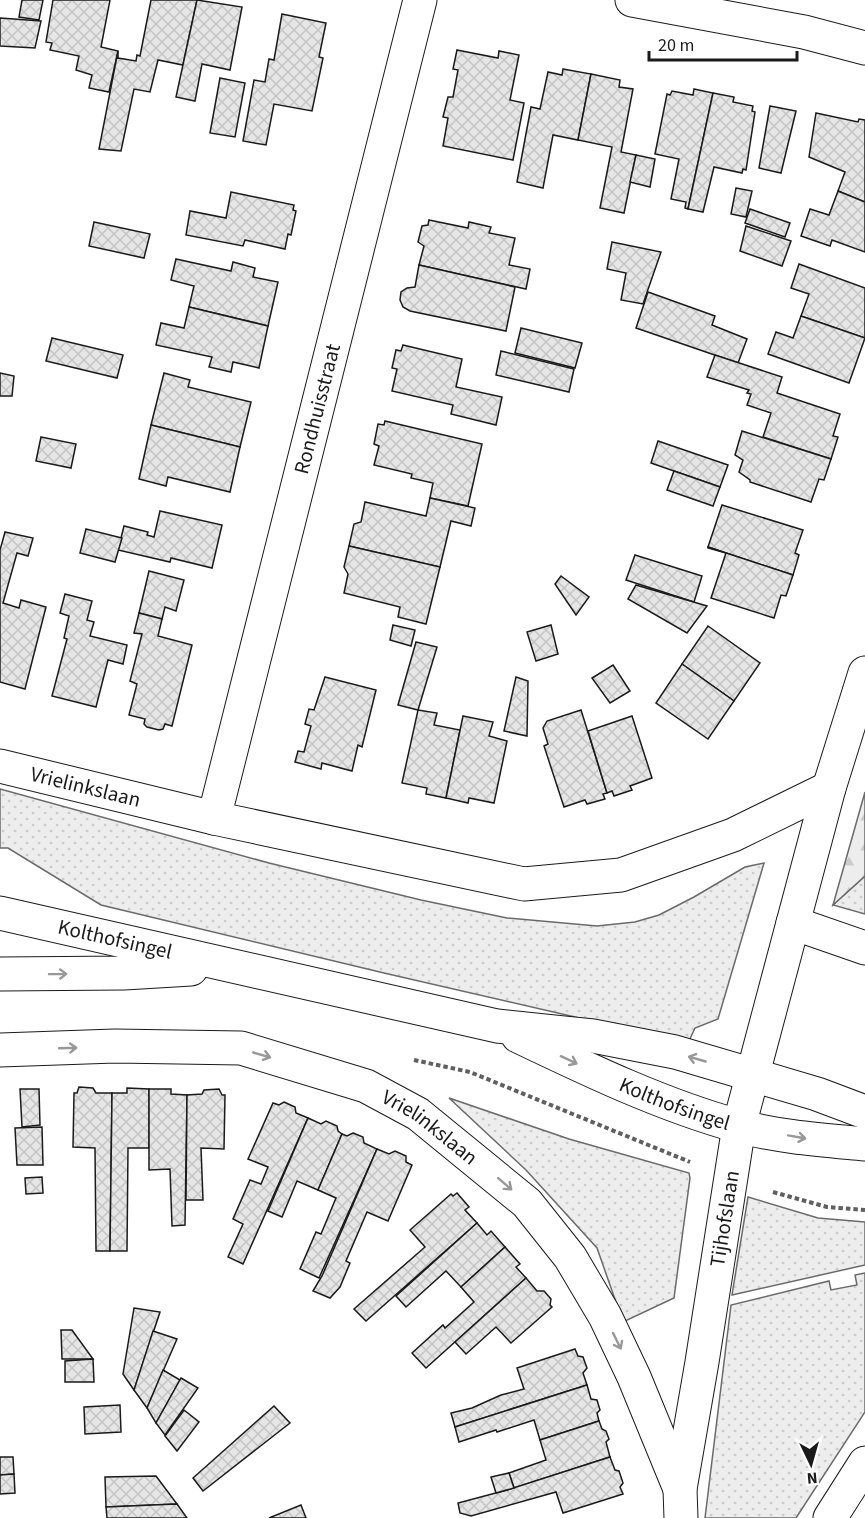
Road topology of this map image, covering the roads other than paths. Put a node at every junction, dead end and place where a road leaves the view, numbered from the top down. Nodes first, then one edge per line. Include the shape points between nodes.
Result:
1 (420, 0) edge
2 (632, 0) edge
3 (865, 48) edge
4 (865, 673) edge
5 (0, 766) edge
6 (829, 788) junction
7 (214, 818) junction
8 (0, 913) edge
9 (793, 923) junction
10 (865, 948) edge
11 (231, 966) junction
12 (0, 974) edge
13 (497, 1026) junction
14 (5, 1050) edge
15 (753, 1075) junction
16 (865, 1112) edge
17 (739, 1126) junction
18 (865, 1144) edge
19 (865, 1463) edge
20 (680, 1504) edge
21 (830, 1518) edge

1 - 7 street, Rondhuisstraat
2 - 3 street via 804,32
4 - 6 street, Tijhofslaan
5 - 7 street, Vrielinkslaan
6 - 7 street, Vrielinkslaan via 733,835 621,874 524,884
6 - 9 street, Tijhofslaan
8 - 11 street, Kolthofsingel
9 - 10 street
9 - 15 street, Tijhofslaan
12 -> 11 street, Kolthofsingel via 124,973
11 - 13 street, Kolthofsingel
15 -> 13 street, Kolthofsingel via 675,1052 593,1036
13 -> 17 street, Kolthofsingel via 661,1100
14 -> 20 street, Vrielinkslaan via 115,1046 241,1048 366,1086 418,1114 527,1203 570,1257 630,1366
15 - 16 street, Kolthofsingel
15 - 17 street, Tijhofslaan
17 -> 18 street, Kolthofsingel
17 - 20 street, Tijhofslaan
19 - 21 street

